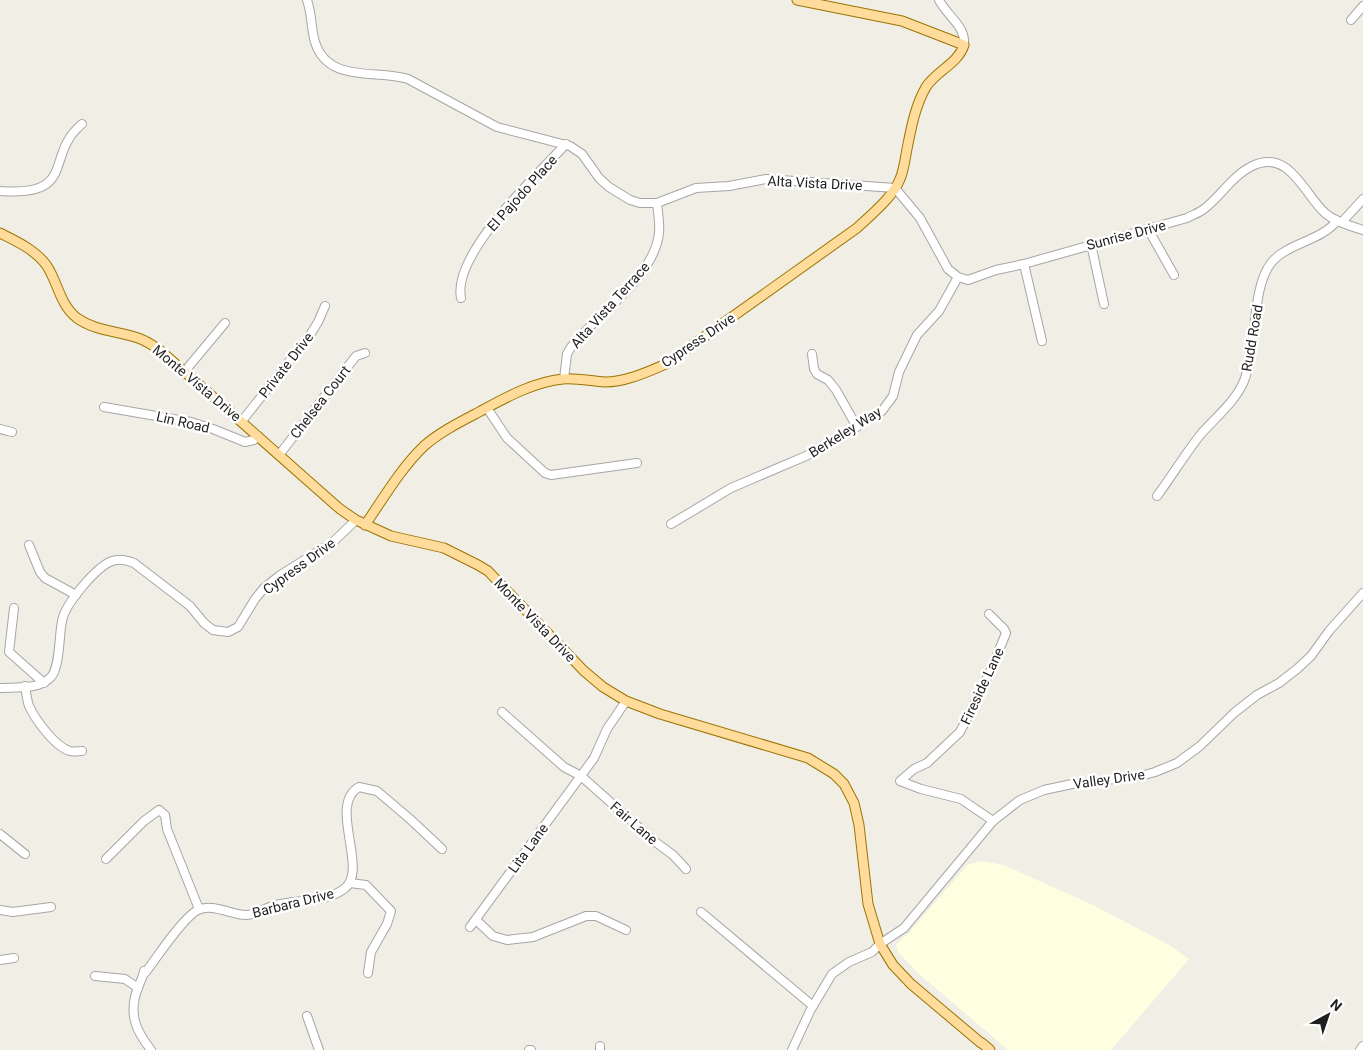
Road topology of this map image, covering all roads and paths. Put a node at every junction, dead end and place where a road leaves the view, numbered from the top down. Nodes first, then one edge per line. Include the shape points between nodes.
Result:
1 (307, 0) edge
2 (797, 0) edge
3 (939, 0) edge
4 (1363, 6) edge
5 (1351, 20) dead end
6 (964, 45) junction
7 (82, 124) dead end
8 (566, 144) junction
9 (895, 188) junction
10 (0, 191) edge
11 (1363, 199) edge
12 (657, 203) junction
13 (1339, 222) junction
14 (1148, 229) junction
15 (1363, 230) edge
16 (0, 233) edge
17 (1091, 244) junction
18 (1024, 264) junction
19 (1174, 276) dead end
20 (958, 277) junction
21 (461, 298) dead end
22 (1104, 304) dead end
23 (325, 306) dead end
24 (226, 323) dead end
25 (1042, 341) dead end
26 (365, 353) dead end
27 (812, 354) dead end
28 (185, 371) junction
29 (564, 379) junction
30 (104, 406) dead end
31 (487, 408) junction
32 (242, 421) junction
33 (857, 427) junction
34 (0, 429) edge
35 (12, 432) dead end
36 (258, 436) junction
37 (278, 455) junction
38 (637, 463) dead end
39 (1157, 496) dead end
40 (356, 520) junction
41 (671, 524) dead end
42 (365, 525) junction
43 (29, 545) dead end
44 (1363, 593) edge
45 (76, 595) junction
46 (14, 608) dead end
47 (989, 614) dead end
48 (44, 683) junction
49 (25, 686) junction
50 (0, 688) edge
51 (626, 701) junction
52 (502, 712) dead end
53 (82, 751) dead end
54 (581, 776) junction
55 (993, 821) junction
56 (0, 834) edge
57 (442, 849) dead end
58 (25, 854) dead end
59 (106, 859) dead end
60 (686, 869) dead end
61 (350, 883) junction
62 (51, 907) dead end
63 (200, 909) junction
64 (0, 910) edge
65 (701, 912) dead end
66 (626, 930) dead end
67 (880, 944) junction
68 (14, 958) dead end
69 (0, 960) edge
70 (368, 973) dead end
71 (95, 976) dead end
72 (138, 988) junction
73 (813, 1006) junction
74 (307, 1016) dead end
75 (1363, 1046) edge
76 (151, 1050) edge
77 (319, 1050) edge
78 (792, 1050) edge
79 (990, 1050) edge
80 (1360, 1050) edge

1 - 8 street, Alta Vista Drive via 316,44 323,56 337,68 408,79 497,127
2 - 6 main road via 902,21
3 - 6 street via 962,31
4 - 5 street
6 - 9 main road via 958,58 934,77 925,89 912,123 901,178
7 - 10 street via 74,130 56,176 44,186 28,191
8 - 12 street, Alta Vista Drive via 582,154 602,182 620,195 640,203
8 - 21 street, El Pajodo Place via 493,222 462,276
9 - 12 street, Alta Vista Drive via 766,179 696,188
9 - 20 street via 920,218 948,268
9 - 29 main road, Cypress Drive via 857,228 666,364 614,381
11 - 13 street, Rudd Road
12 - 29 street, Alta Vista Terrace via 659,234 649,263 571,347
13 - 14 street, Sunrise Drive via 1325,213 1288,169 1267,162 1243,171 1204,209 1187,218
13 - 15 street, Sunrise Drive
13 - 39 street, Rudd Road via 1317,237 1278,255 1269,265 1260,287 1250,364 1243,383
14 - 17 street, Sunrise Drive
14 - 19 street
16 - 28 main road, Monte Vista Drive via 43,262 65,305 77,318 100,329 149,342
17 - 18 street, Sunrise Drive
17 - 22 street
18 - 20 street, Sunrise Drive via 968,280
18 - 25 street
20 - 33 street, Berkeley Way via 939,311 917,334 899,372 893,396 882,411
23 - 32 street, Private Drive via 310,336
24 - 28 street
26 - 37 street, Chelsea Court via 356,356
27 - 33 street via 814,369 836,390
28 - 32 main road, Monte Vista Drive
29 - 31 main road, Cypress Drive via 519,392
30 - 36 street, Lin Road via 191,422 244,442
31 - 38 street via 513,444 551,475
31 - 42 main road, Cypress Drive via 425,446
32 - 36 main road, Monte Vista Drive
33 - 41 street, Berkeley Way via 806,456 731,488
34 - 35 street
36 - 37 main road, Monte Vista Drive
37 - 40 main road, Monte Vista Drive
40 - 42 main road, Monte Vista Drive
40 - 45 street, Cypress Drive via 333,542 264,588 238,627 228,632 213,630 204,624 190,606 142,567 124,560 114,560 99,569
42 - 51 main road, Monte Vista Drive via 391,536 444,548 488,571 584,671
43 - 45 street via 45,578
44 - 55 street, Valley Drive via 1297,669 1234,713 1178,762 1141,776 1044,790 1020,800
45 - 48 street, Cypress Drive via 62,620 56,666
46 - 48 street via 9,652
47 - 55 street, Fireside Lane via 1006,633 960,732 927,763 914,768 900,781 961,799
48 - 49 street
49 - 50 street
49 - 53 street via 32,713 42,726 70,752
51 - 54 street, Lita Lane
51 - 67 main road, Monte Vista Drive via 668,717 808,758 834,774 844,784 854,803 868,904
52 - 54 street via 564,767
54 - 60 street, Fair Lane
54 - 66 street, Lita Lane via 473,924 507,940 533,937 586,916 596,916
55 - 67 street, Valley Drive via 904,928
56 - 58 street
57 - 61 street, Barbara Drive via 377,791 358,787 349,795 346,811 352,851
59 - 63 street via 159,810 165,815 167,829
61 - 63 street, Barbara Drive via 332,896 278,904 254,914
61 - 70 street via 366,884 391,912 371,952
62 - 64 street via 13,912
63 - 72 street via 188,917 145,974 144,970
65 - 73 street
67 - 73 street, Valley Drive via 872,952 832,974
67 - 79 main road, Monte Vista Drive via 893,965 911,984
68 - 69 street
71 - 72 street via 125,979
72 - 76 street via 134,1012 136,1027
73 - 78 street, Valley Drive
74 - 77 street
75 - 80 street

